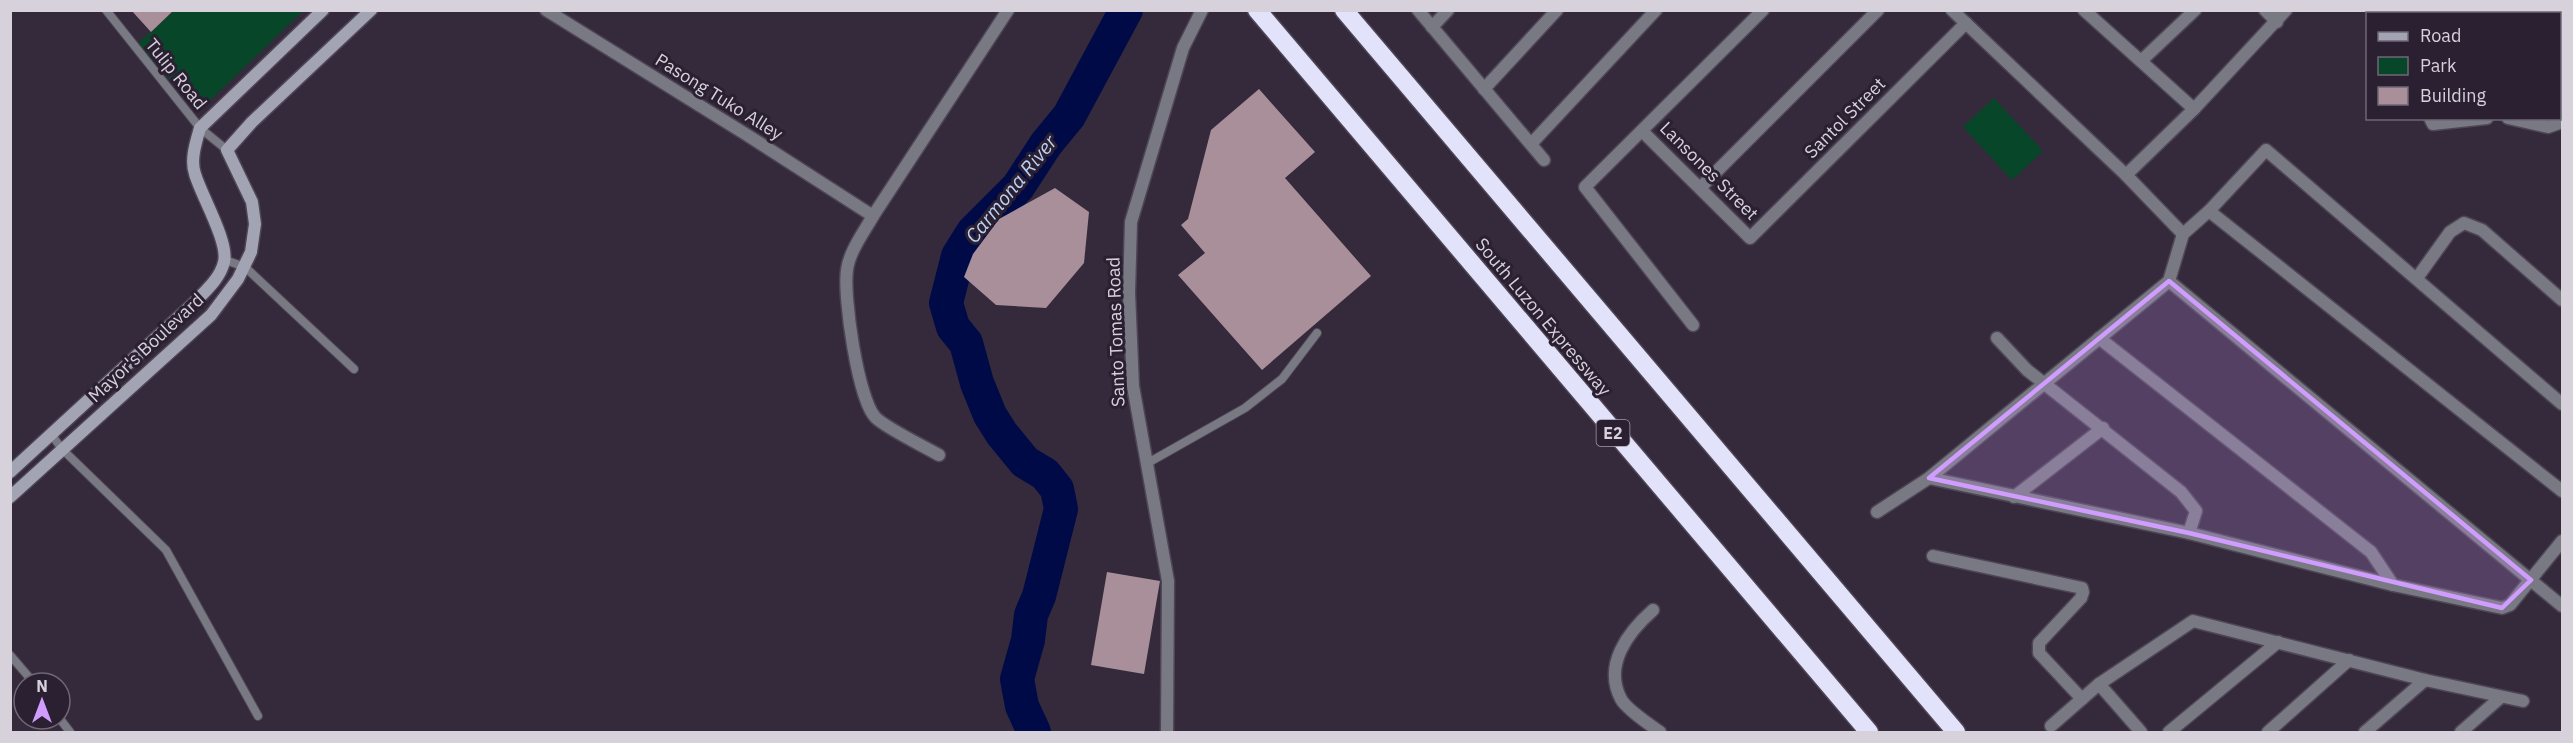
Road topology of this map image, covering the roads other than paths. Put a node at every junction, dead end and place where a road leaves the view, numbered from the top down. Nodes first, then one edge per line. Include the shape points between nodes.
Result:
1 (106, 10) edge
2 (323, 10) edge
3 (371, 10) edge
4 (546, 10) edge
5 (1008, 10) edge
6 (1202, 10) edge
7 (1257, 10) edge
8 (1344, 10) edge
9 (1418, 10) edge
10 (1448, 10) edge
11 (1557, 10) edge
12 (1656, 10) edge
13 (1763, 10) edge
14 (1878, 10) edge
15 (1952, 10) edge
16 (2195, 10) edge
17 (2265, 10) edge
18 (2286, 10) edge
19 (2085, 11) edge
20 (2277, 22) junction
21 (1966, 23) junction
22 (1432, 27) junction
23 (2141, 61) junction
24 (1484, 89) junction
25 (2194, 110) junction
26 (2431, 120) edge
27 (2469, 120) edge
28 (2517, 120) edge
29 (2562, 122) edge
30 (200, 128) junction
31 (1642, 131) junction
32 (1531, 144) junction
33 (227, 150) junction
34 (1544, 160) dead end
35 (2126, 175) junction
36 (1700, 188) junction
37 (2210, 211) junction
38 (873, 216) junction
39 (2183, 234) junction
40 (1750, 238) joint
41 (225, 260) junction
42 (245, 267) junction
43 (2417, 278) junction
44 (2169, 281) junction
45 (2562, 300) edge
46 (1693, 325) dead end
47 (1317, 333) dead end
48 (1998, 338) dead end
49 (2099, 338) junction
50 (354, 369) dead end
51 (2046, 384) junction
52 (2562, 404) edge
53 (2103, 428) junction
54 (51, 434) junction
55 (62, 449) junction
56 (939, 455) dead end
57 (1146, 464) junction
58 (10, 472) edge
59 (1929, 478) junction
60 (2562, 491) edge
61 (10, 497) edge
62 (2014, 497) junction
63 (1877, 512) dead end
64 (2189, 533) junction
65 (2562, 541) edge
66 (1933, 556) dead end
67 (2531, 580) junction
68 (2393, 585) junction
69 (2562, 606) edge
70 (1653, 610) dead end
71 (2278, 642) junction
72 (10, 655) edge
73 (2349, 660) junction
74 (24, 671) edge
75 (2425, 680) junction
76 (2099, 684) junction
77 (2501, 697) junction
78 (2082, 699) junction
79 (2523, 701) dead end
80 (258, 716) dead end
81 (2051, 726) dead end
82 (1167, 732) edge
83 (1660, 732) edge
84 (1869, 732) edge
85 (1956, 732) edge
86 (2141, 732) edge
87 (2169, 732) edge
88 (2268, 732) edge
89 (2366, 732) edge
90 (2461, 732) edge

1 - 30 lane, Tulip Road
2 - 30 main road
3 - 33 main road
4 - 38 street, Pasong Tuko Alley
5 - 38 street
6 - 57 street, Santo Tomas Road via 1183,48 1131,222 1132,386
7 - 84 highway, South Luzon Expressway / E2
8 - 85 highway
9 - 22 street
10 - 22 street
11 - 24 street
12 - 32 street
13 - 31 street
14 - 36 street
15 - 21 street
16 - 23 street
17 - 20 street
18 - 20 street
19 - 23 street
20 - 25 street
21 - 35 street
21 - 40 street, Santol Street
22 - 24 street
23 - 25 street
24 - 32 street
25 - 35 street
26 - 27 street via 2433,124
28 - 29 street via 2548,127
30 - 33 lane, Tulip Road
30 - 41 main road via 194,172
31 - 36 street, Lansones Street
31 - 46 street via 1585,187
32 - 34 street
33 - 42 main road, Mayor's Boulevard via 252,202 255,224
35 - 39 street
36 - 40 street, Lansones Street
37 - 39 street
37 - 43 street via 2266,150
37 - 60 street
38 - 56 street via 850,259 846,282 848,321 866,403 876,418
39 - 44 street
41 - 42 lane
41 - 54 main road, Mayor's Boulevard via 217,278 194,303
42 - 50 lane
42 - 55 main road, Mayor's Boulevard via 211,315
43 - 45 street via 2450,232 2464,223 2482,230
43 - 52 street
44 - 49 street
44 - 67 street
47 - 57 lane via 1282,379
48 - 51 street via 2027,370
49 - 51 street
49 - 68 street via 2371,552
51 - 53 street
51 - 59 street
53 - 62 street
53 - 64 street via 2189,501 2196,511
54 - 55 lane
54 - 58 main road, Mayor's Boulevard
55 - 61 main road, Mayor's Boulevard
55 - 80 lane via 165,550
57 - 82 street, Santo Tomas Road via 1168,581
59 - 62 street
59 - 63 street
62 - 64 street
64 - 68 street
65 - 67 street
66 - 78 street via 2082,588 2081,597 2039,643 2039,653
67 - 68 street via 2510,605 2502,608
67 - 69 street
70 - 83 street via 1635,626 1617,654 1616,684 1622,701
71 - 73 street
71 - 76 street via 2193,621
71 - 87 street
72 - 74 lane
73 - 75 street
73 - 88 street
75 - 77 street
75 - 89 street
76 - 78 street
76 - 86 street
77 - 79 street
77 - 90 street
78 - 81 street

